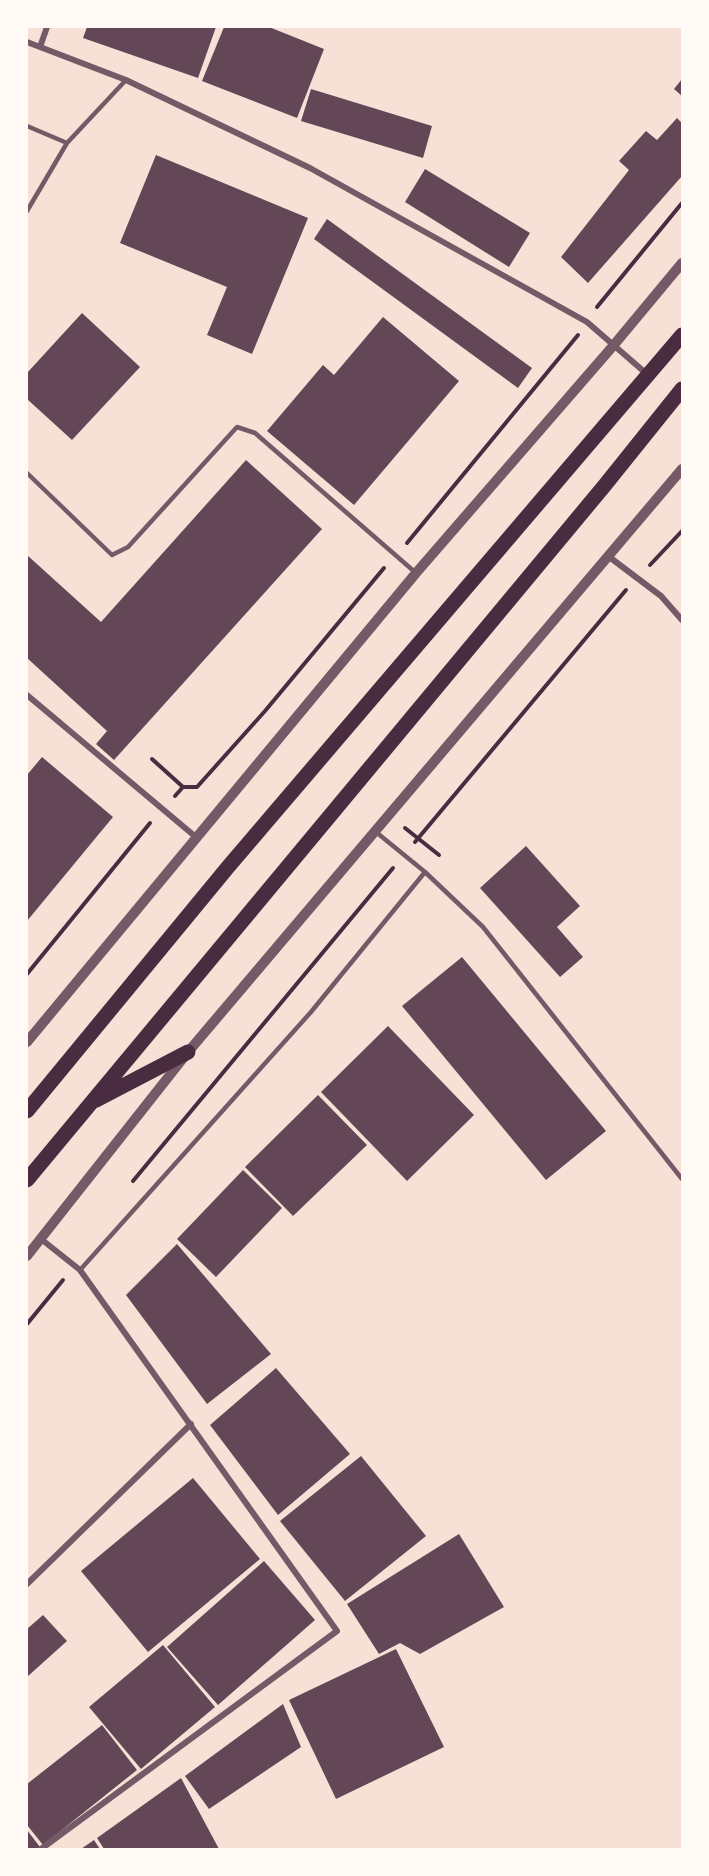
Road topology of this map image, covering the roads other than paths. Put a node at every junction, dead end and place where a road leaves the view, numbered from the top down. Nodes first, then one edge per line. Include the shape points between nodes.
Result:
1 (47, 27) edge
2 (27, 42) edge
3 (40, 47) junction
4 (126, 80) junction
5 (27, 126) edge
6 (67, 143) junction
7 (27, 211) edge
8 (682, 263) edge
9 (682, 335) edge
10 (614, 346) junction
11 (648, 375) junction
12 (682, 389) edge
13 (682, 469) edge
14 (27, 473) edge
15 (608, 556) junction
16 (416, 573) junction
17 (682, 620) edge
18 (27, 694) edge
19 (376, 832) junction
20 (197, 838) junction
21 (425, 872) junction
22 (27, 1042) edge
23 (188, 1052) junction
24 (88, 1104) junction
25 (27, 1111) edge
26 (682, 1179) edge
27 (27, 1180) edge
28 (41, 1239) junction
29 (27, 1256) edge
30 (80, 1270) junction
31 (191, 1424) junction
32 (27, 1584) edge
33 (41, 1849) edge

1 - 3 street
2 - 3 street
3 - 4 street
4 - 6 lane
4 - 10 street via 310,168 586,322
5 - 6 lane
6 - 7 lane
8 - 10 street
9 - 11 main road
10 - 11 street
10 - 16 street
11 - 25 main road via 228,867
12 - 24 main road
13 - 15 street
14 - 16 lane via 112,555 128,547 237,427 255,433
15 - 17 street via 661,596
15 - 19 street
16 - 20 street
18 - 20 street
19 - 21 lane
19 - 23 street
20 - 22 street
21 - 26 lane via 483,927
21 - 30 lane via 311,1012
23 - 24 main road
23 - 28 street
24 - 27 main road
28 - 29 street
28 - 30 street
30 - 31 street
31 - 32 street
31 - 33 street via 337,1631

